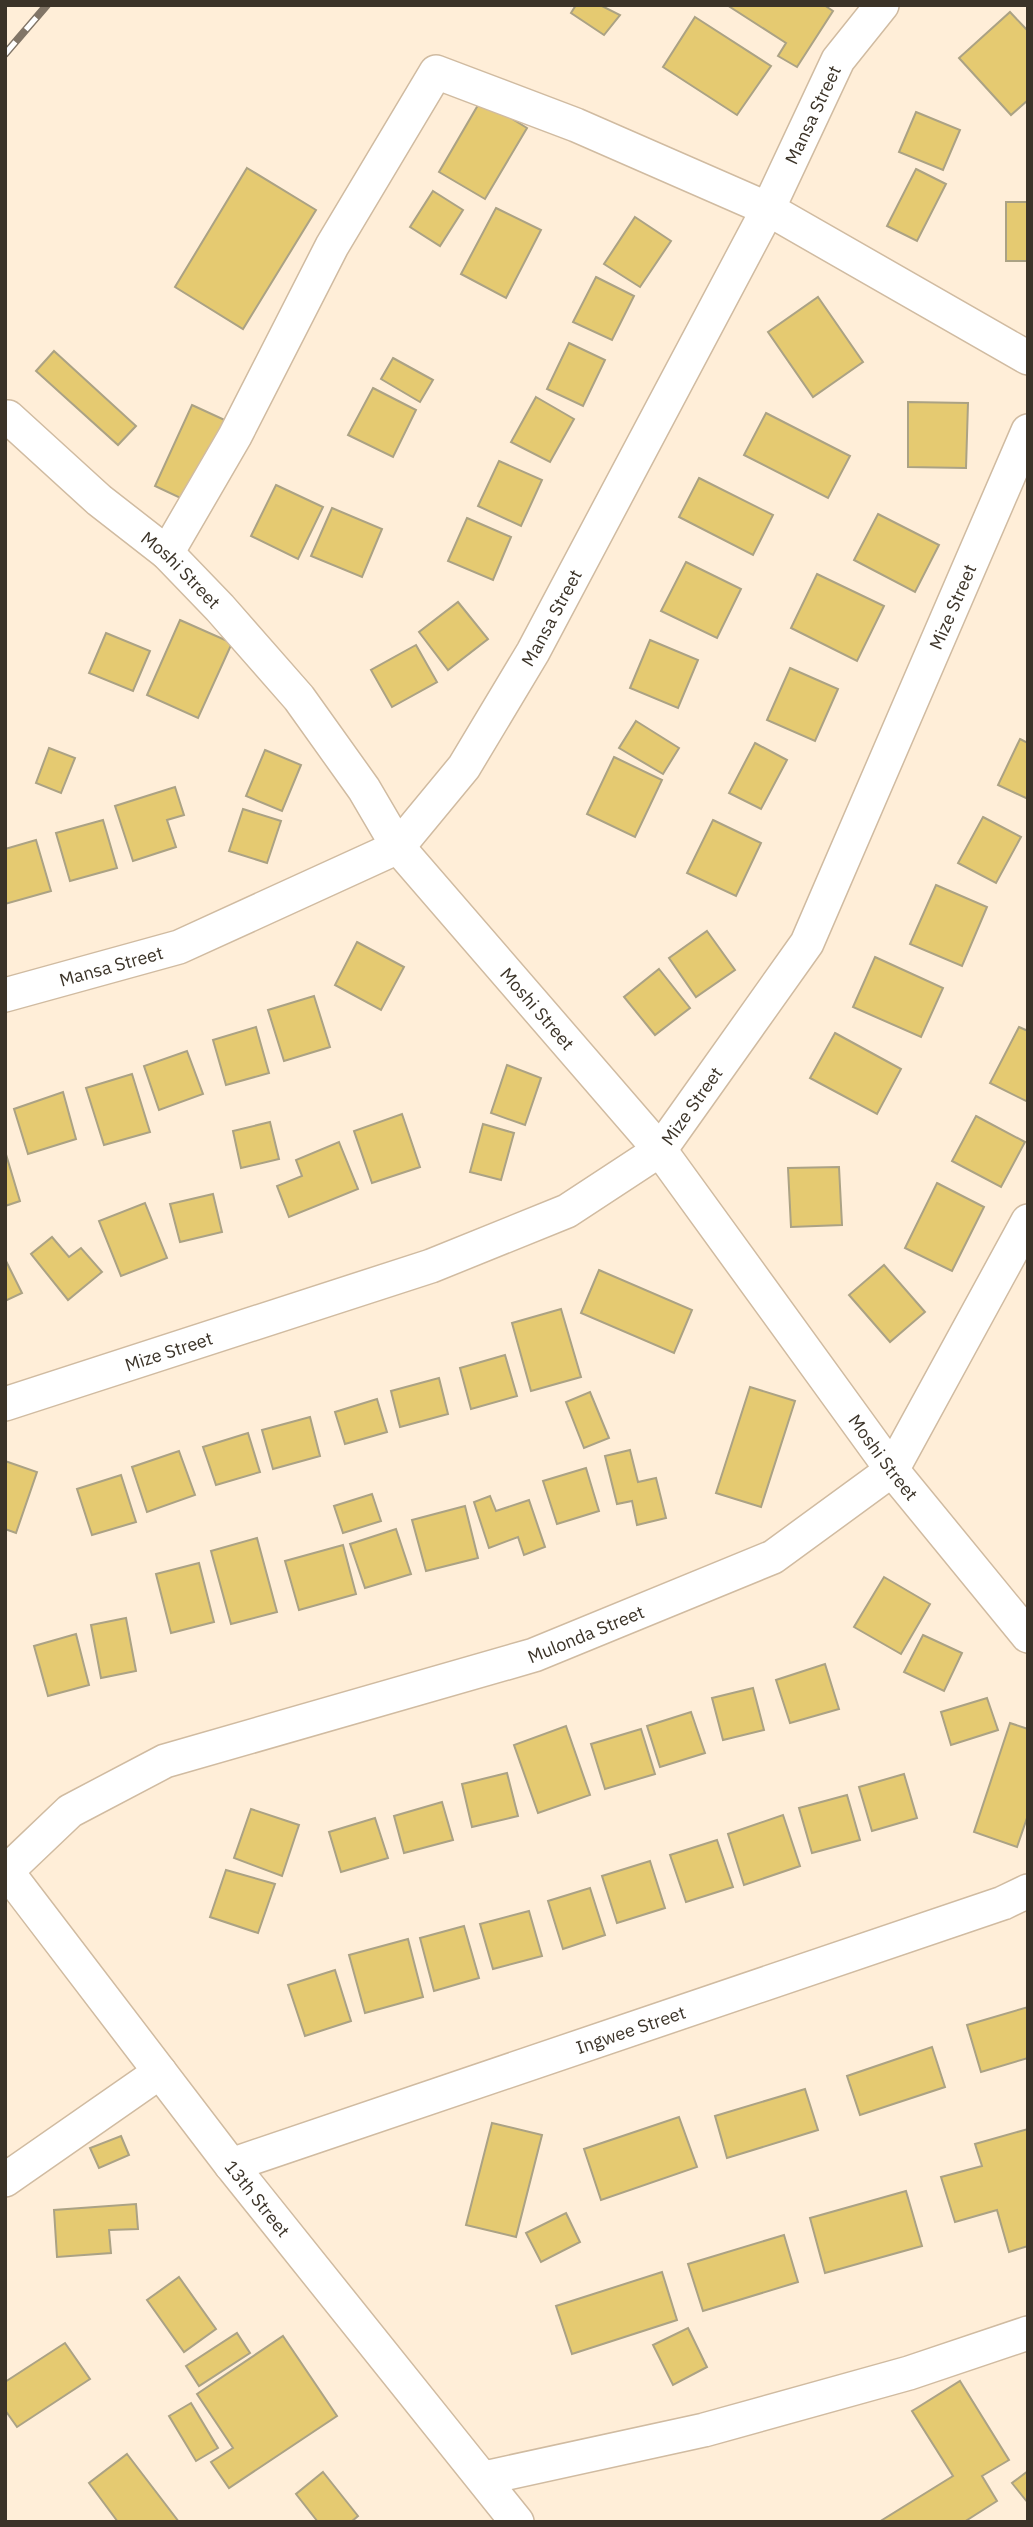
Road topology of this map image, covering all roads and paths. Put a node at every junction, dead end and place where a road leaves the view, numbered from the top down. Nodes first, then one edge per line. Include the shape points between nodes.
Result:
1 (882, 5) edge
2 (768, 209) junction
3 (1028, 358) edge
4 (8, 417) dead end
5 (1028, 431) edge
6 (167, 553) junction
7 (398, 847) junction
8 (5, 995) edge
9 (660, 1150) junction
10 (1028, 1221) edge
11 (5, 1404) edge
12 (892, 1471) junction
13 (1028, 1636) edge
14 (6, 1870) edge
15 (1028, 1891) edge
16 (160, 2072) junction
17 (231, 2165) junction
18 (5, 2180) edge
19 (1028, 2333) edge
20 (484, 2478) junction
21 (517, 2522) edge

1 - 2 street, Mansa Street via 838,60
2 - 3 street
2 - 6 street via 576,125 436,72 332,246 235,436
2 - 7 street, Mansa Street via 533,652 464,767
4 - 6 street, Moshi Street via 99,500
5 - 9 street, Mize Street via 807,943
6 - 7 street, Moshi Street via 299,698 364,789
7 - 8 street, Mansa Street via 179,947
7 - 9 street, Moshi Street
9 - 11 street, Mize Street via 567,1211 431,1266
9 - 12 street, Moshi Street
10 - 12 street, Mulonda Street
12 - 13 street, Moshi Street
12 - 14 street, Mulonda Street via 773,1557 534,1655 164,1761 70,1811
14 - 16 street, 13th Street
15 - 17 street, Ingwee Street
16 - 17 street, 13th Street
16 - 18 street
17 - 20 street, 13th Street
19 - 20 street via 704,2430
20 - 21 street, 13th Street

